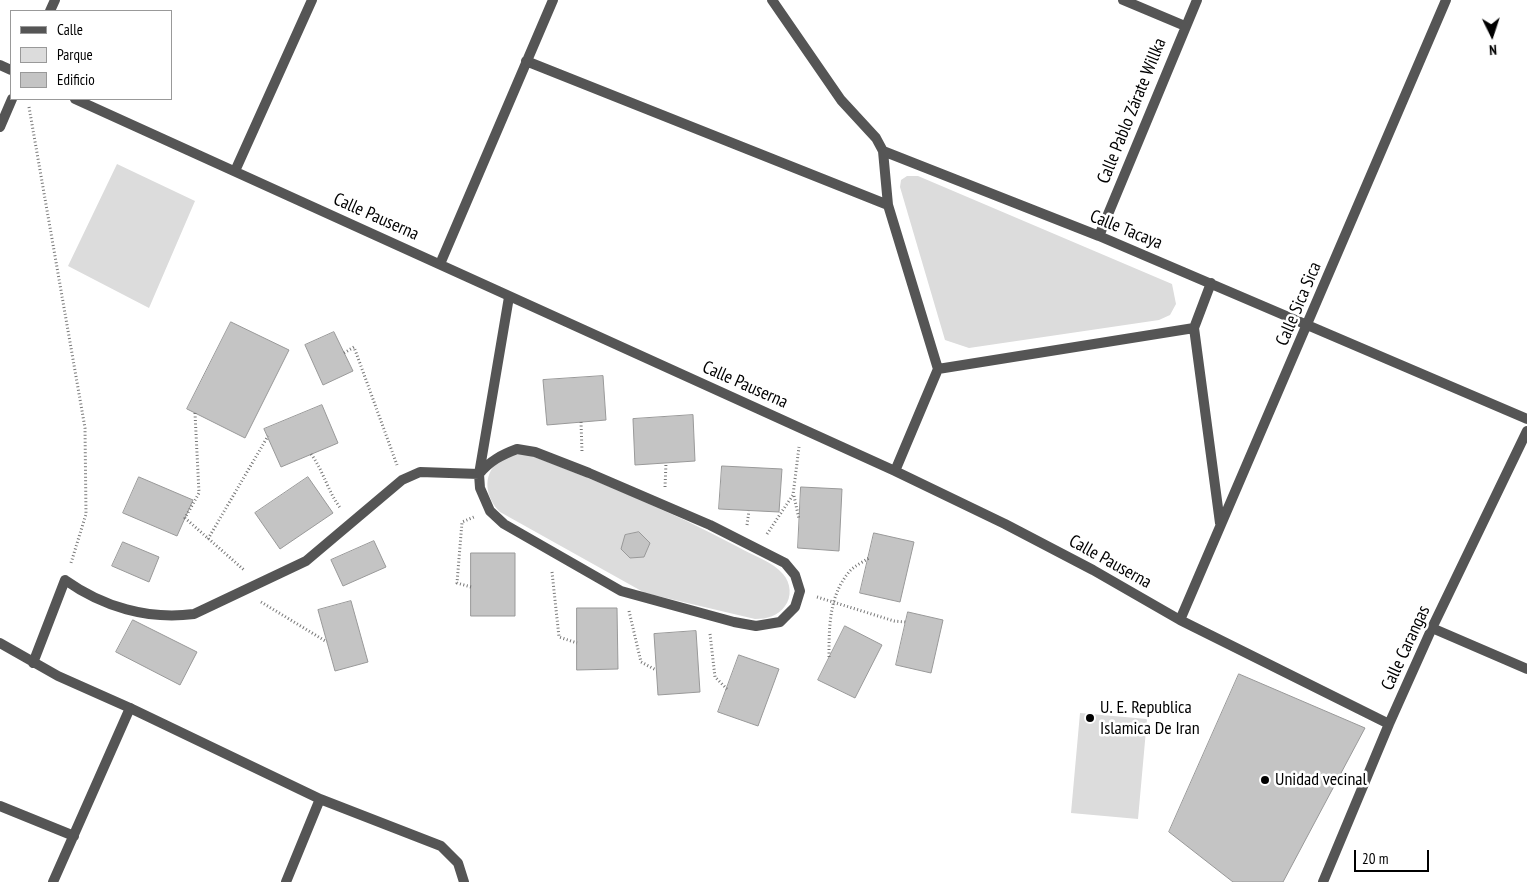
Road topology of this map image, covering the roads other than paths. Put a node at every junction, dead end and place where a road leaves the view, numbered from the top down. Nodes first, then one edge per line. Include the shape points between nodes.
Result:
1 (312, 0) edge
2 (553, 0) edge
3 (772, 0) edge
4 (1123, 0) edge
5 (1197, 0) edge
6 (1446, 0) edge
7 (1184, 26) junction
8 (526, 61) junction
9 (12, 100) edge
10 (77, 100) edge
11 (0, 127) edge
12 (882, 150) junction
13 (236, 171) junction
14 (888, 205) junction
15 (1099, 236) junction
16 (440, 264) junction
17 (1210, 282) junction
18 (508, 297) junction
19 (1307, 327) junction
20 (1194, 328) junction
21 (938, 369) junction
22 (1527, 419) edge
23 (1527, 431) edge
24 (895, 471) junction
25 (478, 474) junction
26 (1220, 524) junction
27 (1180, 620) junction
28 (1432, 628) junction
29 (0, 643) edge
30 (33, 663) junction
31 (1527, 669) edge
32 (130, 708) junction
33 (1389, 724) junction
34 (320, 799) junction
35 (0, 806) edge
36 (74, 836) junction
37 (53, 882) edge
38 (286, 882) edge
39 (464, 882) edge
40 (1323, 882) edge

1 - 13 street
2 - 8 street
3 - 12 street via 841,100 876,138
4 - 7 street
5 - 7 street, Calle Pablo Zárate Willka
6 - 19 street, Calle Sica Sica
7 - 15 street, Calle Pablo Zárate Willka
8 - 14 street
8 - 16 street
9 - 11 street
10 - 13 street, Calle Pauserna
12 - 14 street
12 - 15 street, Calle Tacaya
13 - 16 street, Calle Pauserna
14 - 21 street
15 - 17 street, Calle Tacaya
16 - 18 street, Calle Pauserna
17 - 19 street, Calle Tacaya
17 - 20 street
18 - 24 street, Calle Pauserna
18 - 25 street
19 - 22 street, Calle Tacaya
19 - 26 street, Calle Sica Sica
20 - 21 street
20 - 26 street
21 - 24 street
23 - 28 street, Calle Carangas
24 - 27 street, Calle Pauserna via 1032,538
25 - 25 street via 500,455 517,449 535,452 582,470 710,525 784,563 795,575 800,592 795,607 780,622 756,626 624,592 504,524 490,511
25 - 30 street via 420,472 402,480 306,561 194,614 149,615 114,606 65,580
26 - 27 street, Calle Sica Sica
27 - 33 street, Calle Pauserna
28 - 31 street
28 - 33 street, Calle Carangas
29 - 30 street
30 - 32 street
32 - 34 street
32 - 36 street
33 - 40 street, Calle Carangas
34 - 38 street
34 - 39 street via 441,846 458,863
35 - 36 street
36 - 37 street

